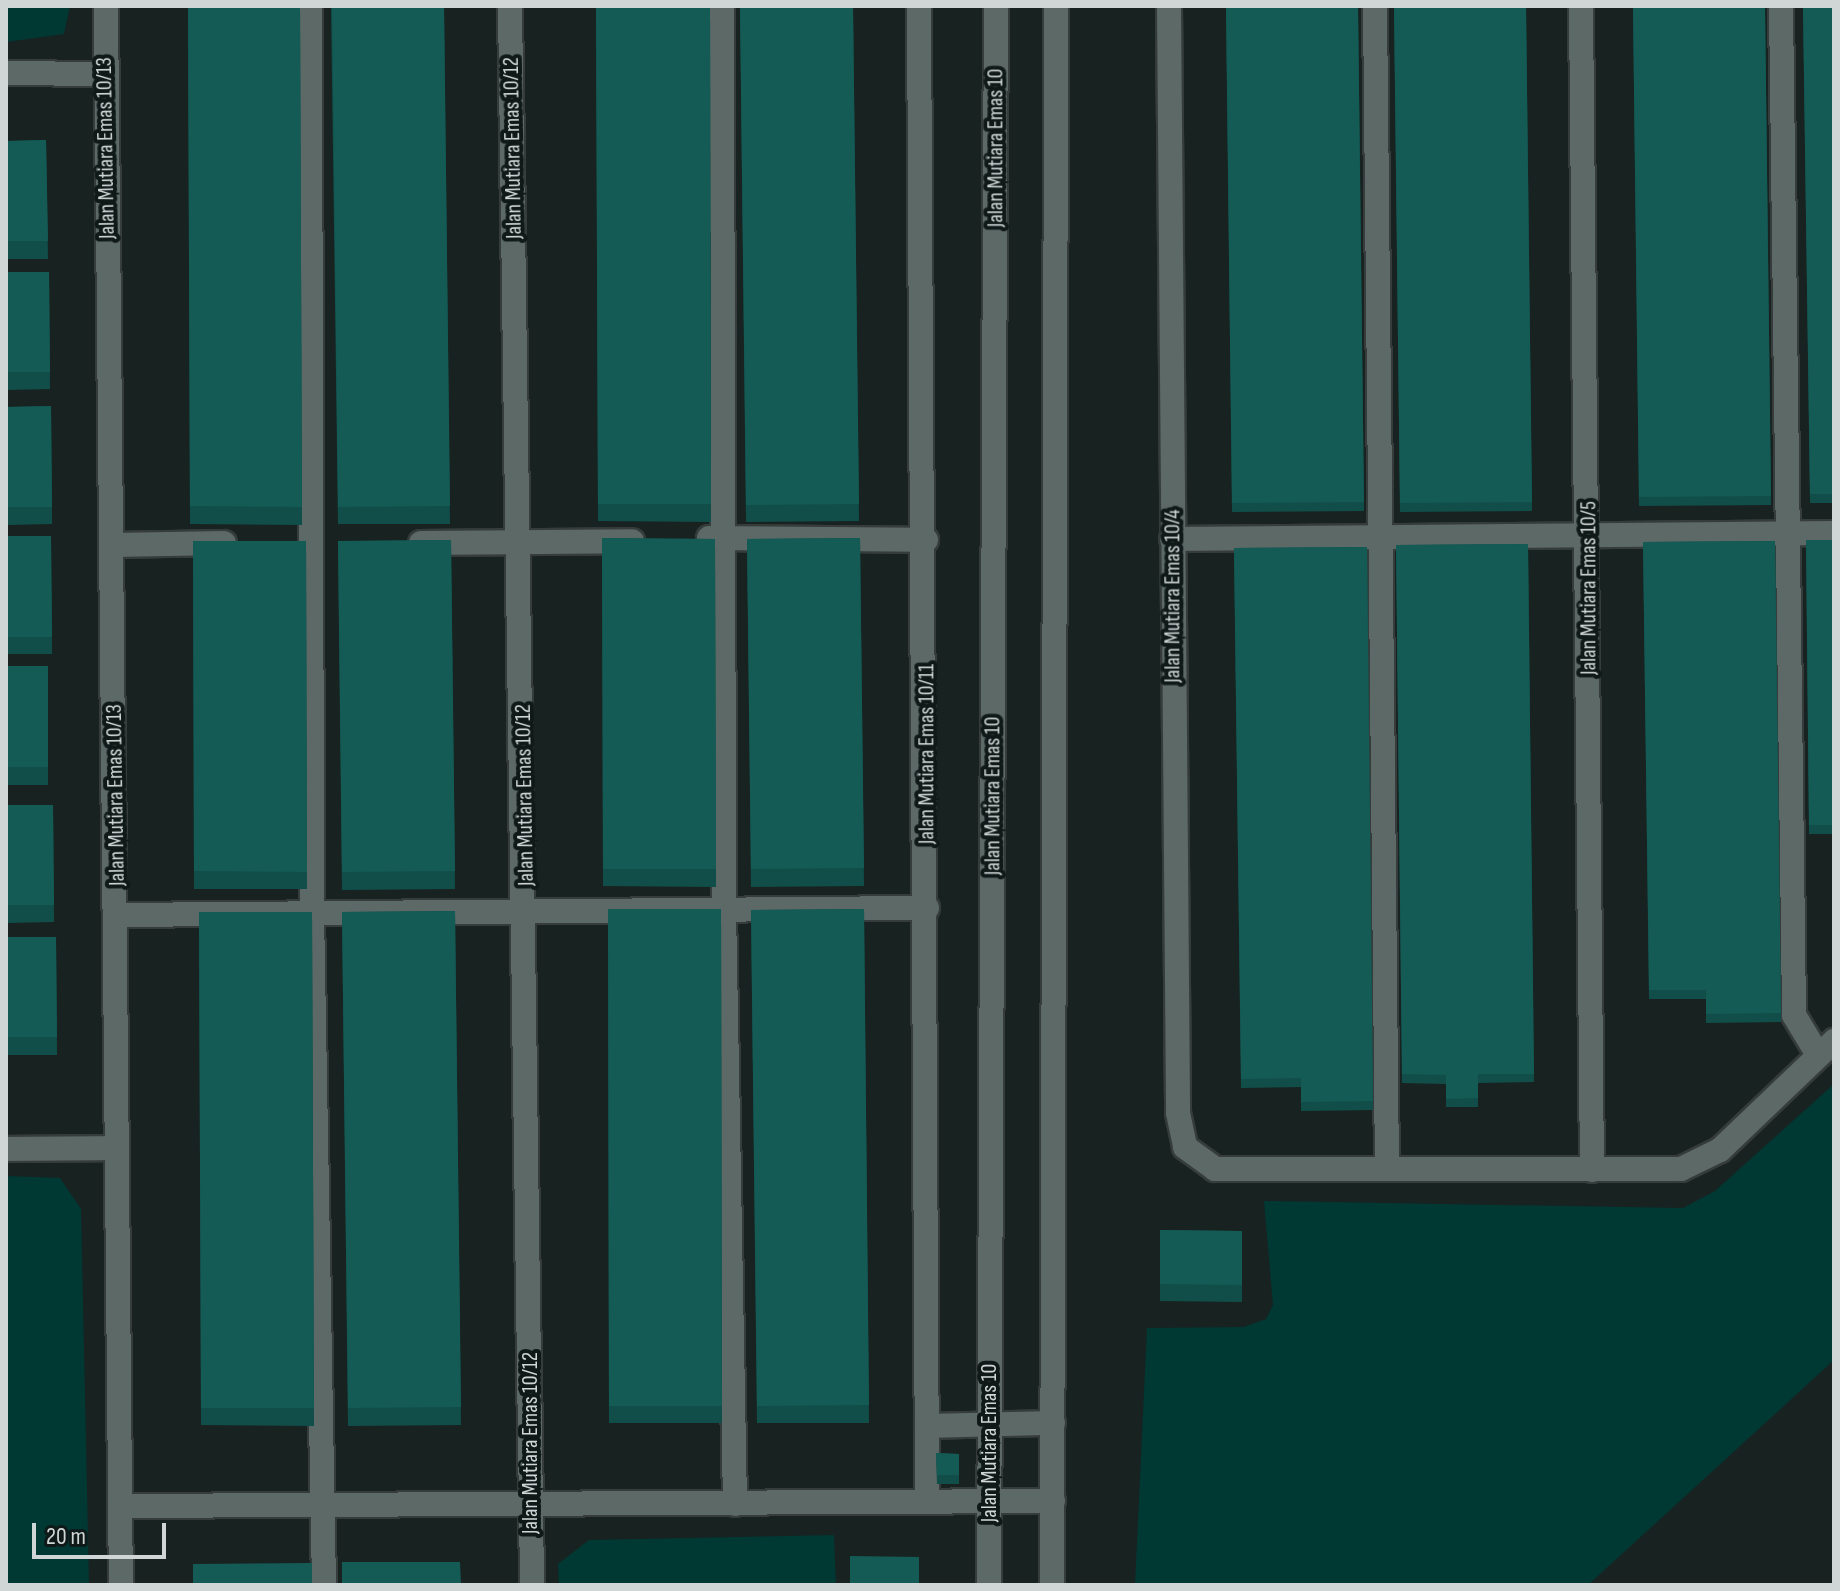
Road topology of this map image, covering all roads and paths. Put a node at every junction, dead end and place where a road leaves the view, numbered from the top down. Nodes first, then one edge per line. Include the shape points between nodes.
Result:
1 (106, 6) edge
2 (310, 6) edge
3 (510, 6) edge
4 (722, 6) edge
5 (919, 6) edge
6 (996, 6) edge
7 (1056, 6) edge
8 (1169, 6) edge
9 (1375, 6) edge
10 (1581, 6) edge
11 (1781, 6) edge
12 (6, 73) edge
13 (105, 74) junction
14 (1589, 533) junction
15 (1788, 533) junction
16 (1834, 533) edge
17 (1380, 536) junction
18 (723, 538) junction
19 (1172, 539) junction
20 (926, 540) junction
21 (280, 542) edge
22 (311, 542) junction
23 (341, 542) edge
24 (250, 543) edge
25 (401, 543) edge
26 (521, 544) junction
27 (112, 545) junction
28 (724, 908) junction
29 (927, 908) junction
30 (527, 910) junction
31 (312, 911) junction
32 (117, 915) junction
33 (1826, 1048) edge
34 (117, 1148) junction
35 (6, 1149) edge
36 (1387, 1169) junction
37 (1592, 1170) junction
38 (1053, 1423) junction
39 (991, 1424) junction
40 (927, 1426) junction
41 (927, 1501) junction
42 (1053, 1501) junction
43 (991, 1502) junction
44 (735, 1504) junction
45 (121, 1506) junction
46 (323, 1507) junction
47 (532, 1508) junction
48 (121, 1585) edge
49 (324, 1585) edge
50 (532, 1585) edge
51 (989, 1585) edge
52 (1052, 1585) edge

1 - 13 street, Jalan Mutiara Emas 10/13
2 - 22 street
3 - 26 street, Jalan Mutiara Emas 10/12
4 - 18 street
5 - 20 street, Jalan Mutiara Emas 10/11
6 - 39 street, Jalan Mutiara Emas 10
7 - 38 street
8 - 19 street, Jalan Mutiara Emas 10/4
9 - 17 street
10 - 14 street, Jalan Mutiara Emas 10/5
11 - 15 street
12 - 13 street
13 - 27 street, Jalan Mutiara Emas 10/13
14 - 15 street
14 - 17 street
14 - 37 street, Jalan Mutiara Emas 10/5
15 - 16 street
15 - 33 street via 1794,1015
17 - 19 street
17 - 36 street
18 - 20 street
18 - 26 street
18 - 28 street
19 - 36 street, Jalan Mutiara Emas 10/4 via 1178,1113 1185,1147 1215,1169
20 - 29 street, Jalan Mutiara Emas 10/11
21 - 22 street
22 - 23 street
22 - 31 street
24 - 27 street
25 - 26 street
26 - 30 street, Jalan Mutiara Emas 10/12
27 - 32 street, Jalan Mutiara Emas 10/13
28 - 29 street
28 - 30 street
28 - 44 street
29 - 40 street, Jalan Mutiara Emas 10/11
30 - 31 street
30 - 47 street, Jalan Mutiara Emas 10/12
31 - 32 street
31 - 46 street
32 - 34 street, Jalan Mutiara Emas 10/13
33 - 37 street via 1708,1159 1681,1169
34 - 35 street
34 - 45 street, Jalan Mutiara Emas 10/13
36 - 37 street
38 - 39 street
38 - 42 street
39 - 40 street
39 - 43 street, Jalan Mutiara Emas 10
40 - 41 street, Jalan Mutiara Emas 10/11
41 - 43 street
41 - 44 street
42 - 43 street
42 - 52 street
43 - 51 street, Jalan Mutiara Emas 10
44 - 47 street
45 - 46 street
45 - 48 street, Jalan Mutiara Emas 10/13
46 - 47 street
46 - 49 street
47 - 50 street, Jalan Mutiara Emas 10/12

